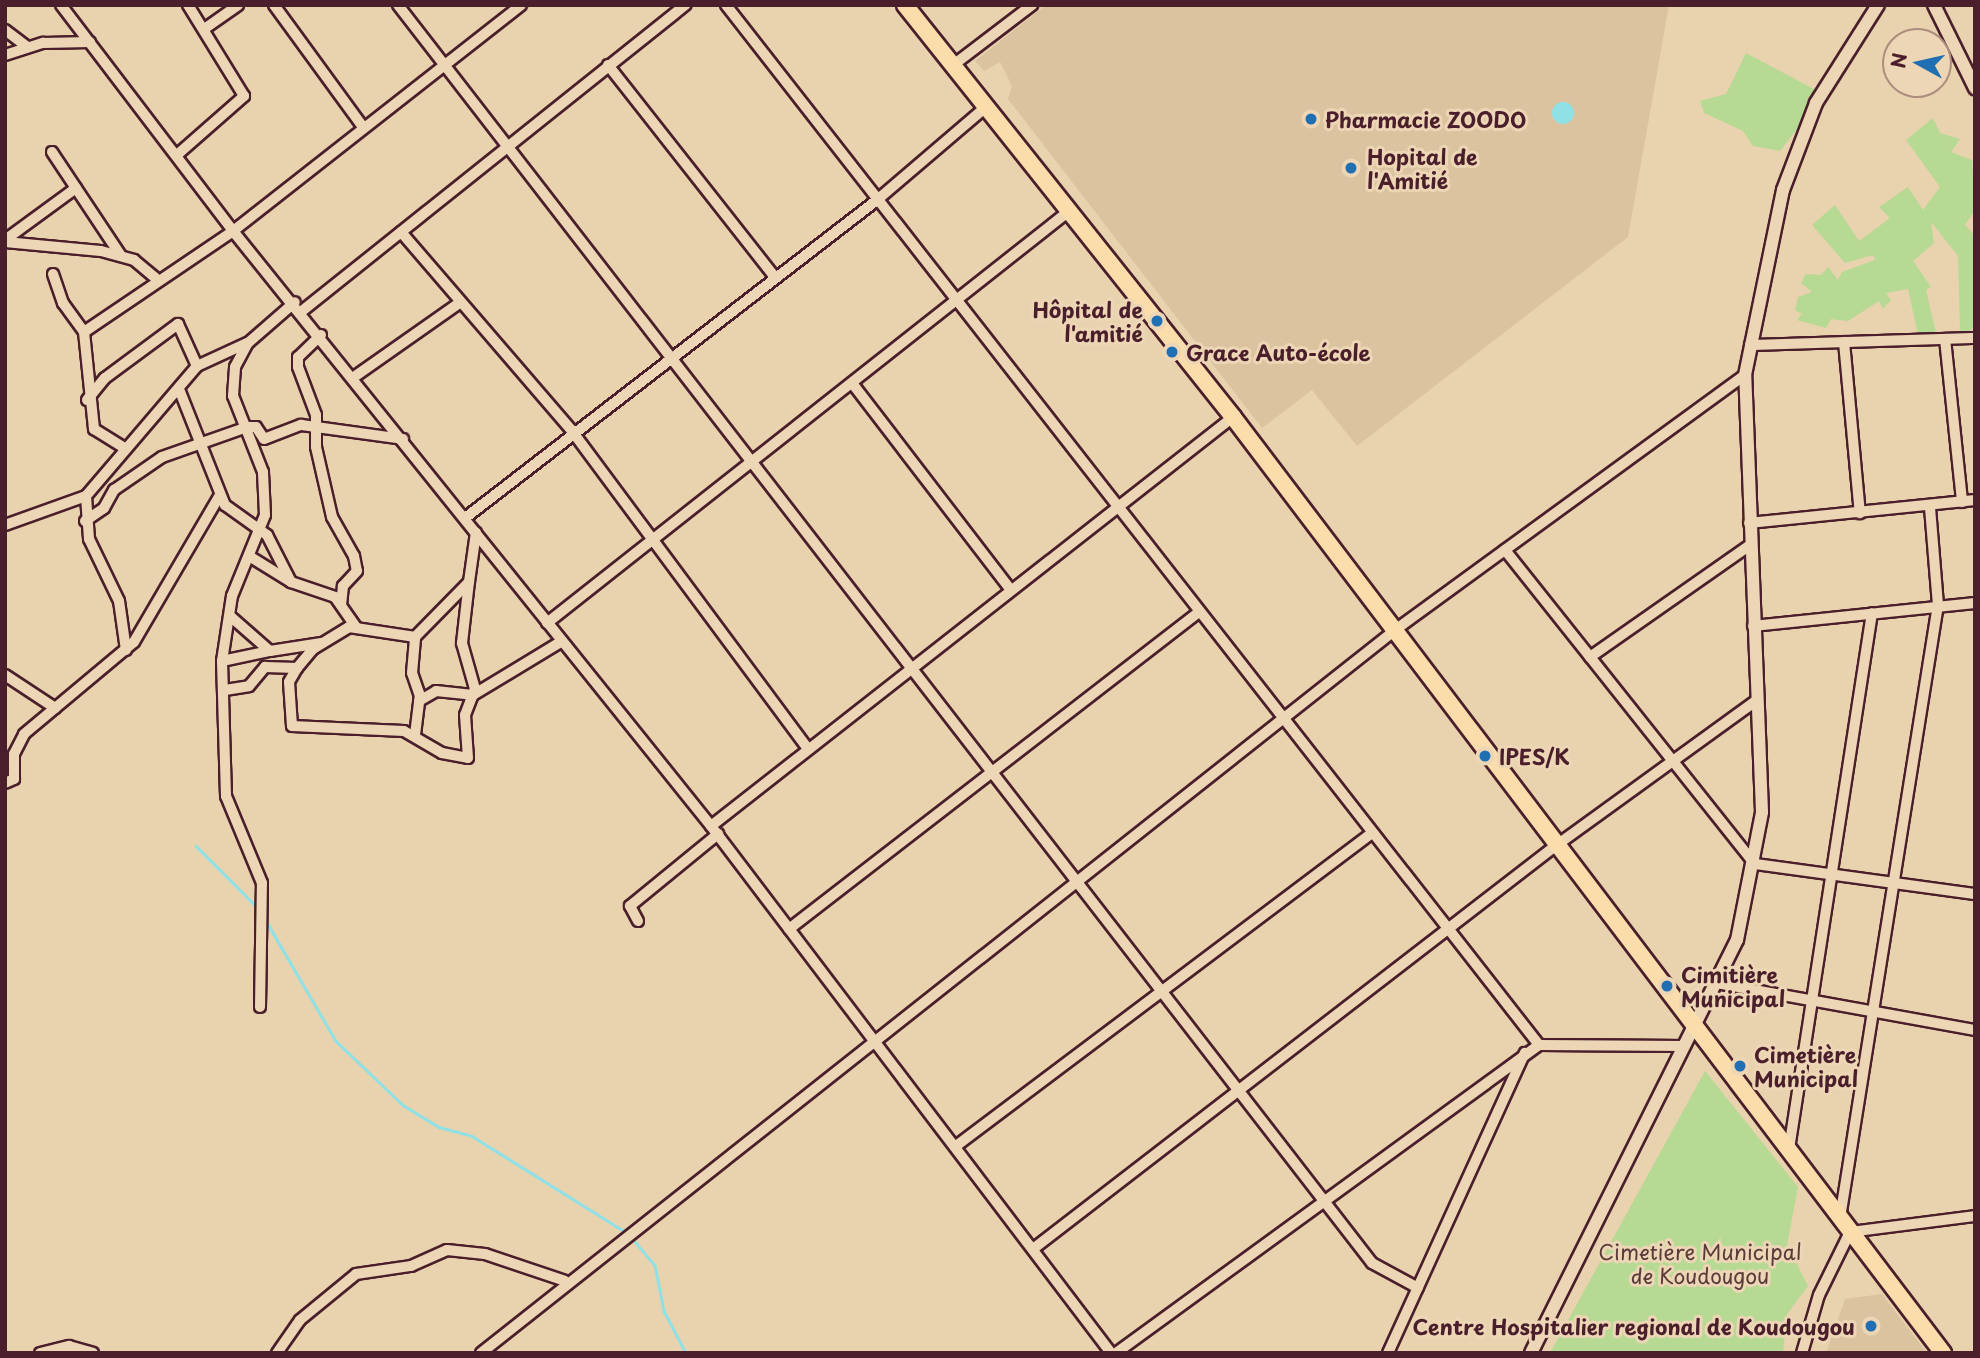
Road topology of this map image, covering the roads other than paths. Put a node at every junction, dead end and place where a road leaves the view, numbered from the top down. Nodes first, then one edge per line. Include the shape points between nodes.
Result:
1 (61, 5) edge
2 (188, 5) edge
3 (238, 5) edge
4 (274, 5) edge
5 (398, 5) edge
6 (685, 5) edge
7 (726, 5) edge
8 (905, 5) edge
9 (1032, 5) edge
10 (1878, 5) edge
11 (1933, 5) edge
12 (519, 6) edge
13 (207, 27) junction
14 (5, 30) edge
15 (90, 42) junction
16 (26, 46) junction
17 (5, 55) edge
18 (608, 65) junction
19 (952, 66) junction
20 (441, 67) junction
21 (1975, 91) edge
22 (986, 107) junction
23 (363, 127) junction
24 (504, 149) junction
25 (52, 152) dead end
26 (178, 154) junction
27 (76, 188) junction
28 (877, 200) junction
29 (1069, 211) junction
30 (233, 231) junction
31 (401, 232) junction
32 (6, 238) edge
33 (121, 256) junction
34 (53, 274) dead end
35 (773, 275) junction
36 (158, 280) junction
37 (458, 304) junction
38 (958, 304) junction
39 (298, 307) junction
40 (84, 332) junction
41 (321, 335) junction
42 (1975, 338) edge
43 (1945, 339) junction
44 (1844, 342) junction
45 (247, 343) junction
46 (1750, 345) junction
47 (668, 359) junction
48 (197, 366) junction
49 (1745, 375) junction
50 (354, 377) junction
51 (852, 383) junction
52 (179, 389) junction
53 (87, 400) junction
54 (1233, 417) junction
55 (247, 427) junction
56 (318, 430) junction
57 (572, 431) junction
58 (403, 439) junction
59 (201, 443) junction
60 (125, 448) junction
61 (749, 463) junction
62 (220, 495) junction
63 (86, 496) junction
64 (1975, 500) edge
65 (1962, 502) junction
66 (1930, 507) junction
67 (1120, 511) junction
68 (1860, 513) junction
69 (465, 518) junction
70 (85, 521) junction
71 (1749, 523) junction
72 (5, 525) edge
73 (260, 526) junction
74 (476, 532) junction
75 (655, 539) junction
76 (1750, 545) junction
77 (1505, 550) junction
78 (249, 556) junction
79 (291, 582) junction
80 (469, 582) junction
81 (1011, 590) junction
82 (1975, 603) edge
83 (341, 605) junction
84 (1938, 605) junction
85 (1199, 612) junction
86 (1872, 613) junction
87 (230, 616) junction
88 (547, 622) junction
89 (1753, 626) junction
90 (356, 627) junction
91 (1395, 630) junction
92 (415, 637) junction
93 (562, 641) junction
94 (321, 643) junction
95 (126, 650) junction
96 (270, 651) junction
97 (1590, 657) junction
98 (222, 661) junction
99 (298, 668) junction
100 (910, 669) junction
101 (5, 675) edge
102 (225, 690) junction
103 (473, 695) junction
104 (1757, 700) junction
105 (419, 701) junction
106 (55, 708) junction
107 (1285, 723) junction
108 (415, 735) junction
109 (807, 749) junction
110 (1671, 765) junction
111 (993, 774) junction
112 (5, 783) edge
113 (714, 830) junction
114 (1373, 833) junction
115 (1554, 848) junction
116 (1755, 864) junction
117 (1832, 874) junction
118 (1076, 881) junction
119 (1894, 883) junction
120 (1975, 894) edge
121 (638, 921) dead end
122 (789, 929) junction
123 (1454, 930) junction
124 (1716, 983) junction
125 (1160, 989) junction
126 (1816, 1001) junction
127 (260, 1007) dead end
128 (1874, 1012) junction
129 (1696, 1022) junction
130 (1975, 1030) edge
131 (875, 1038) junction
132 (1539, 1045) junction
133 (1684, 1046) junction
134 (1525, 1053) junction
135 (1240, 1092) junction
136 (956, 1146) junction
137 (1789, 1149) junction
138 (1324, 1200) junction
139 (1975, 1216) edge
140 (1840, 1218) junction
141 (1850, 1232) junction
142 (1033, 1249) junction
143 (565, 1281) junction
144 (1418, 1288) junction
145 (40, 1353) edge
146 (93, 1353) edge
147 (277, 1353) edge
148 (481, 1353) edge
149 (1113, 1353) edge
150 (1388, 1353) edge
151 (1531, 1353) edge
152 (1802, 1353) edge
153 (1942, 1353) edge

1 - 15 street
2 - 13 street
3 - 13 street
4 - 23 street
5 - 20 street
6 - 18 street
7 - 28 street
8 - 19 main road
9 - 19 street
10 - 46 street via 1816,103 1783,190
11 - 21 street
12 - 20 street
13 - 26 street via 244,96
14 - 16 street
15 - 16 street
15 - 26 street
16 - 17 street
18 - 24 street
18 - 35 street
19 - 22 main road
20 - 23 street
20 - 24 street
22 - 28 street
22 - 29 main road
23 - 30 street
24 - 31 street
24 - 47 street
25 - 27 street
26 - 30 street
27 - 32 street
27 - 33 street
28 - 35 street
28 - 38 street
29 - 38 street
29 - 54 main road
30 - 36 street
30 - 39 street
31 - 37 street
31 - 39 street
32 - 33 street via 18,245
33 - 36 street
34 - 40 street via 63,303
35 - 47 street
36 - 40 street
37 - 50 street
37 - 57 street
38 - 51 street
38 - 67 street
39 - 41 street
39 - 45 street
40 - 53 street
41 - 50 street
41 - 56 street via 298,357
42 - 43 street
43 - 44 street
43 - 65 street
44 - 46 street
44 - 68 street
45 - 48 street
45 - 55 street via 235,368 233,396
46 - 49 street
47 - 57 street
47 - 61 street
48 - 52 street
48 - 53 street via 178,324 105,378
49 - 71 street
49 - 77 street
50 - 58 street
51 - 61 street
51 - 81 street
52 - 59 street
52 - 60 street
53 - 60 street via 94,429
54 - 67 street
54 - 91 main road
55 - 56 street via 256,427 264,439 301,425
55 - 59 street
55 - 73 street via 263,472
56 - 58 street
56 - 83 street via 316,447 332,517 357,571 343,586
57 - 69 street
57 - 75 street
58 - 69 street
59 - 62 street
59 - 70 street via 162,457 114,490 104,508
60 - 63 street
61 - 75 street
61 - 100 street
62 - 73 street via 233,516
62 - 95 street
63 - 70 street
63 - 72 street
64 - 65 street
65 - 66 street
66 - 68 street
66 - 84 street
67 - 81 street
67 - 85 street
68 - 71 street
69 - 74 street
70 - 95 street via 119,601
71 - 76 street
73 - 78 street
73 - 79 street
74 - 80 street
74 - 88 street
75 - 88 street
75 - 109 street
76 - 89 street
76 - 97 street
77 - 91 street
77 - 97 street
78 - 79 street
78 - 87 street
79 - 83 street via 335,597
80 - 92 street
80 - 103 street via 462,643
81 - 100 street
82 - 84 street
83 - 90 street
84 - 86 street
84 - 119 street
85 - 107 street
85 - 111 street
86 - 89 street
86 - 117 street
87 - 96 street
87 - 98 street
88 - 93 street
89 - 104 street
90 - 92 street
90 - 94 street
91 - 107 street
91 - 115 main road
92 - 105 street via 412,673
93 - 103 street
93 - 113 street
94 - 96 street
94 - 99 street
95 - 106 street
96 - 98 street
97 - 110 street
98 - 102 street
99 - 102 street via 265,667 249,686
99 - 108 street via 289,682 292,726
100 - 109 street
100 - 111 street
101 - 106 street
102 - 127 street via 226,796 262,883
103 - 105 street via 436,691
103 - 108 street via 465,715 468,758 442,753
104 - 110 street
104 - 116 street via 1763,790
105 - 108 street
106 - 112 street via 24,734 15,754 14,779
107 - 114 street
107 - 118 street
109 - 113 street
110 - 115 street
110 - 116 street
111 - 118 street
111 - 122 street
113 - 121 street via 630,906
113 - 122 street
114 - 123 street
114 - 125 street
115 - 123 street
115 - 129 main road
116 - 117 street
116 - 124 street via 1737,940
117 - 119 street
117 - 126 street
118 - 125 street
118 - 131 street
119 - 120 street
119 - 128 street
122 - 131 street
123 - 132 street
123 - 135 street
124 - 126 street
124 - 129 street
125 - 135 street
125 - 136 street
126 - 128 street
126 - 137 street
128 - 130 street
128 - 140 street
129 - 133 street
129 - 137 main road
131 - 136 street
131 - 143 street
132 - 133 street
132 - 134 street
133 - 151 street
134 - 138 street
134 - 144 street
135 - 138 street
135 - 142 street
136 - 142 street
137 - 140 main road
138 - 144 street via 1372,1264
138 - 149 street
139 - 141 street
140 - 141 main road
141 - 152 street via 1819,1295
141 - 153 main road
142 - 149 street
143 - 147 street via 485,1254 447,1250 411,1266 356,1274 300,1320
143 - 148 street
144 - 150 street
145 - 146 street via 69,1346

